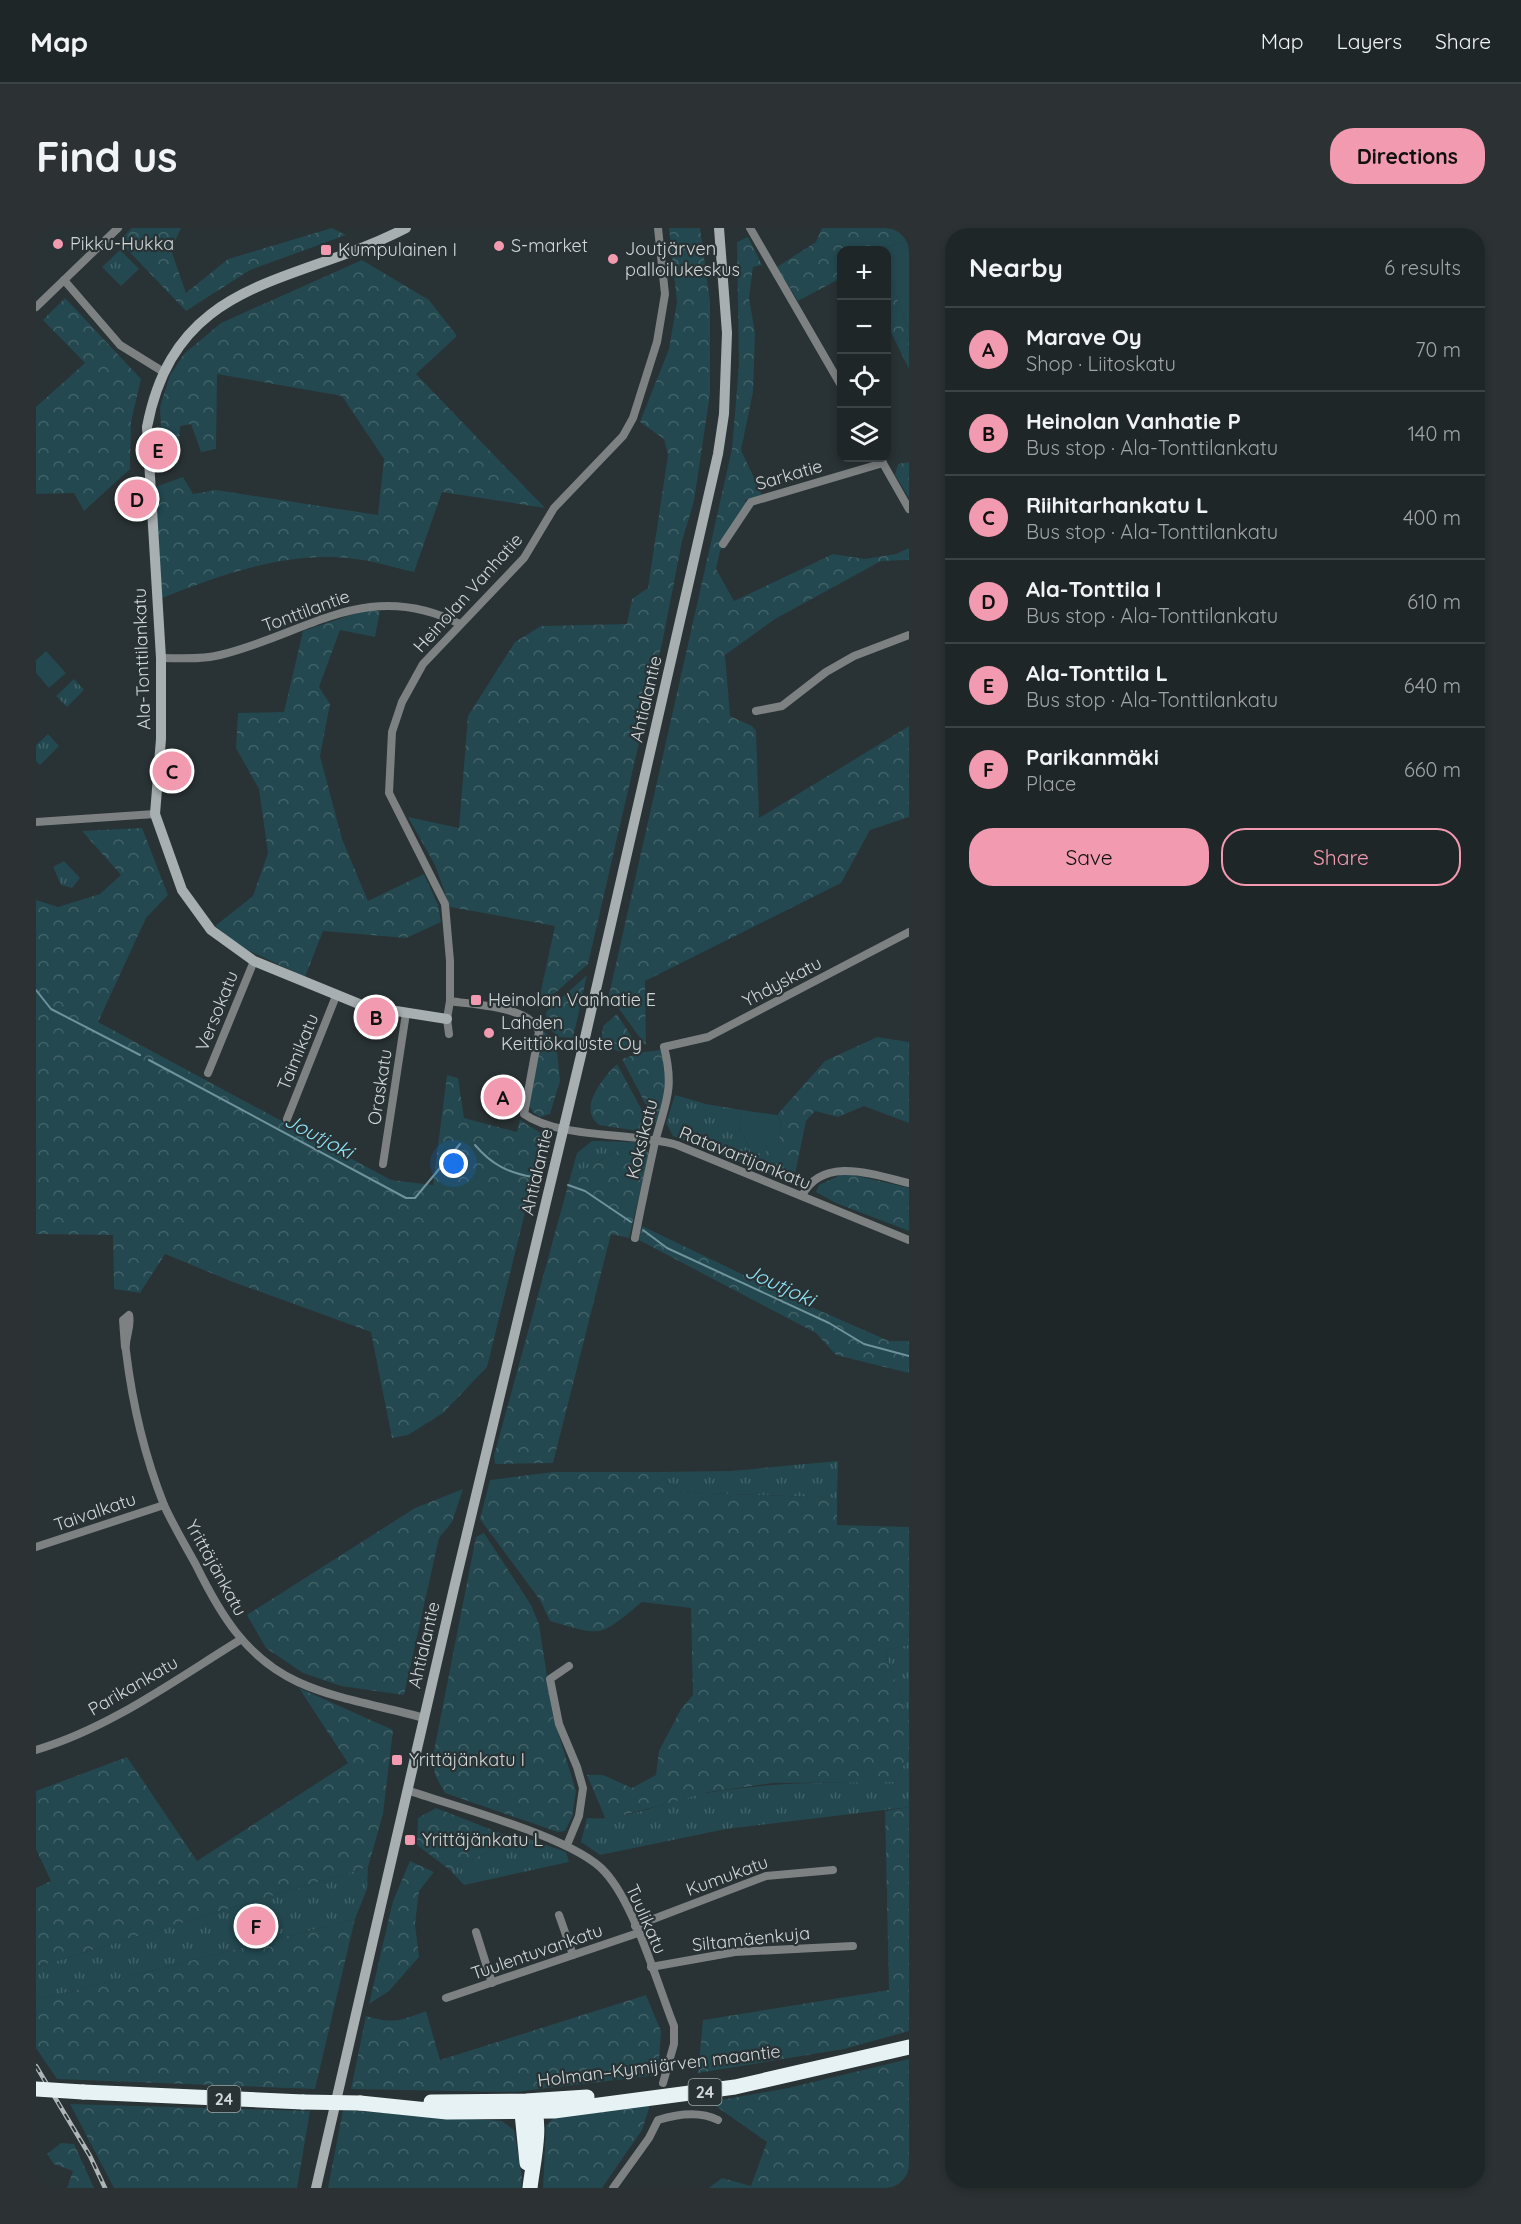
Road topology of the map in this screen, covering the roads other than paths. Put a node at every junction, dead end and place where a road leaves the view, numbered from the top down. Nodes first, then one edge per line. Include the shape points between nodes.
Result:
1 (117, 228) edge
2 (406, 228) edge
3 (658, 228) edge
4 (750, 228) edge
5 (719, 229) edge
6 (64, 280) junction
7 (36, 307) edge
8 (162, 371) junction
9 (837, 378) edge
10 (876, 462) edge
11 (883, 462) edge
12 (909, 509) edge
13 (723, 544) dead end
14 (460, 624) junction
15 (909, 635) edge
16 (160, 658) junction
17 (756, 711) dead end
18 (155, 814) junction
19 (36, 822) edge
20 (909, 932) edge
21 (254, 961) junction
22 (336, 996) junction
23 (450, 1001) junction
24 (406, 1013) junction
25 (447, 1019) junction
26 (449, 1034) dead end
27 (664, 1047) joint
28 (208, 1073) dead end
29 (287, 1119) dead end
30 (564, 1128) junction
31 (656, 1139) junction
32 (383, 1164) dead end
33 (909, 1183) edge
34 (801, 1197) junction
35 (635, 1238) dead end
36 (909, 1240) edge
37 (125, 1347) dead end
38 (164, 1505) junction
39 (36, 1547) edge
40 (240, 1640) junction
41 (569, 1666) dead end
42 (424, 1718) junction
43 (36, 1750) edge
44 (407, 1791) junction
45 (567, 1845) junction
46 (833, 1870) dead end
47 (559, 1915) dead end
48 (636, 1930) junction
49 (476, 1932) dead end
50 (853, 1947) dead end
51 (573, 1956) junction
52 (651, 1966) junction
53 (492, 1983) junction
54 (446, 1998) dead end
55 (909, 2047) edge
56 (663, 2083) dead end
57 (36, 2089) edge
58 (528, 2109) junction
59 (334, 2115) junction
60 (718, 2120) dead end
61 (316, 2188) edge
62 (323, 2188) edge
63 (529, 2188) edge
64 (613, 2188) edge

1 - 6 street
2 - 8 main road, Ala-Tonttilankatu via 243,292 194,328
3 - 14 street, Heinolan Vanhatie via 665,294 657,342 633,418 623,436 554,508 524,558
4 - 9 street
5 - 30 main road, Ahtialantie via 727,333 724,414 718,454
6 - 7 street
6 - 8 street via 120,345
8 - 16 main road, Ala-Tonttilankatu via 147,427
10 - 13 street, Sarkatie via 751,502
11 - 12 street
14 - 16 street, Tonttilantie via 400,606 365,606 218,656
14 - 23 street, Heinolan Vanhatie via 423,664 402,702 392,732 389,794 445,904
15 - 17 street via 854,656 782,706
16 - 18 main road, Ala-Tonttilankatu via 161,739
18 - 19 street
18 - 21 main road, Ala-Tonttilankatu via 182,890 211,930
20 - 27 street, Yhdyskatu via 708,1037
21 - 22 main road, Ala-Tonttilankatu
21 - 28 street, Versokatu
22 - 24 main road, Ala-Tonttilankatu via 364,1006
22 - 29 street, Taimikatu
23 - 25 street, Heinolan Vanhatie
23 - 30 street, Ratavartijankatu via 513,1012 536,1024 539,1032 524,1114
24 - 25 main road, Ala-Tonttilankatu
24 - 32 street, Oraskatu
25 - 26 street, Heinolan Vanhatie
27 - 31 street, Koksikatu via 670,1092
30 - 31 street, Ratavartijankatu
30 - 42 main road, Ahtialantie
31 - 34 street, Ratavartijankatu
31 - 35 street, Koksikatu
33 - 34 street via 842,1169 806,1187
34 - 36 street, Ratavartijankatu
37 - 38 street, Yrittäjänkatu via 148,1455
38 - 39 street, Taivalkatu
38 - 40 street, Yrittäjänkatu via 215,1603
40 - 42 street, Yrittäjänkatu via 297,1682
40 - 43 street, Parikankatu via 124,1711 67,1741
41 - 45 street via 550,1679 559,1724 583,1788 579,1816
42 - 44 main road, Ahtialantie
44 - 45 street, Tuulikatu
44 - 59 main road, Ahtialantie
45 - 48 street, Tuulikatu via 603,1870 621,1895
46 - 48 street, Kumukatu via 766,1876
47 - 51 street
48 - 51 street, Tuulentuvankatu
48 - 52 street, Tuulikatu
49 - 53 street
50 - 52 street, Siltamäenkuja via 735,1952
51 - 53 street, Tuulentuvankatu
52 - 56 street, Tuulikatu via 675,2034
53 - 54 street, Tuulentuvankatu
55 - 58 highway, Holman–Kymijärven maantie / 24 via 735,2087 595,2107
57 - 58 highway, Holman–Kymijärven maantie / 24, bridge
58 - 63 highway
59 - 61 main road, Ahtialantie
59 - 62 main road, Ahtialantie
60 - 64 street via 708,2115 658,2120

